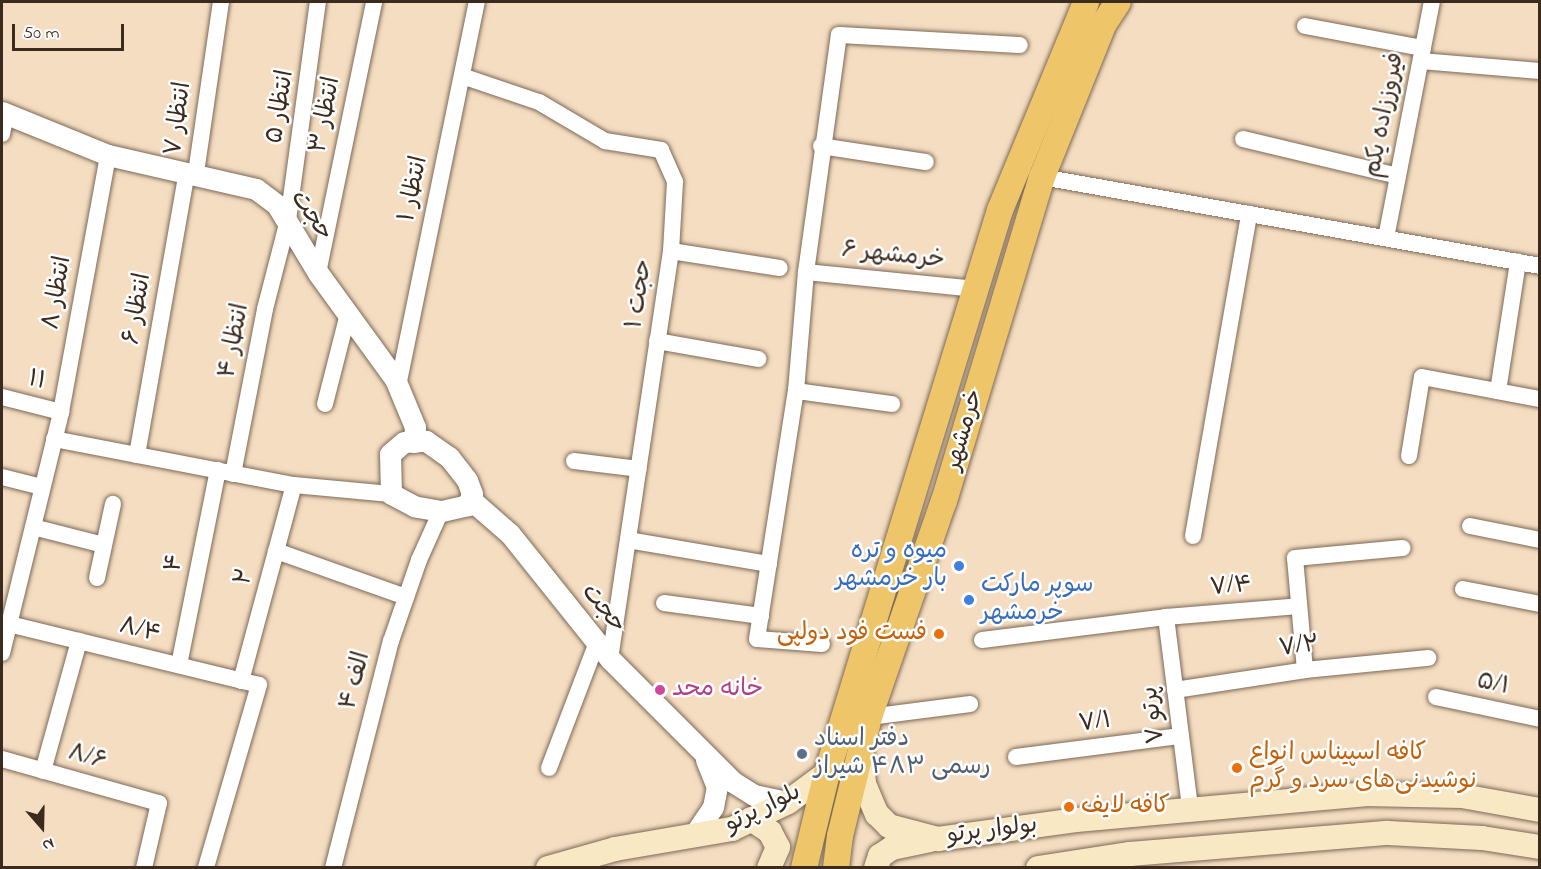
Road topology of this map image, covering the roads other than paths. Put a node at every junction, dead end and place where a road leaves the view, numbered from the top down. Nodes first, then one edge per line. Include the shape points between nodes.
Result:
1 (221, 2) edge
2 (318, 2) edge
3 (374, 2) edge
4 (477, 2) edge
5 (1086, 2) edge
6 (1118, 2) edge
7 (1432, 2) edge
8 (1305, 26) dead end
9 (1020, 45) dead end
10 (1422, 55) junction
11 (1539, 71) edge
12 (462, 76) junction
13 (4, 113) edge
14 (2, 134) edge
15 (1243, 139) dead end
16 (821, 146) junction
17 (108, 155) junction
18 (926, 162) dead end
19 (191, 172) junction
20 (1398, 176) junction
21 (1042, 177) junction
22 (1249, 214) junction
23 (288, 220) junction
24 (1386, 238) junction
25 (671, 251) junction
26 (1518, 262) junction
27 (1539, 266) edge
28 (780, 268) dead end
29 (806, 272) junction
30 (318, 273) junction
31 (976, 289) junction
32 (348, 314) junction
33 (657, 341) junction
34 (758, 359) dead end
35 (398, 386) junction
36 (796, 391) junction
37 (1498, 392) junction
38 (2, 398) edge
39 (1539, 399) edge
40 (325, 404) dead end
41 (892, 404) dead end
42 (61, 412) junction
43 (54, 440) junction
44 (414, 442) junction
45 (136, 455) junction
46 (1409, 456) dead end
47 (574, 461) dead end
48 (639, 469) junction
49 (225, 472) junction
50 (2, 477) edge
51 (294, 485) junction
52 (42, 488) junction
53 (391, 494) junction
54 (470, 499) junction
55 (912, 501) junction
56 (113, 504) dead end
57 (942, 508) junction
58 (441, 510) junction
59 (1470, 526) dead end
60 (33, 527) junction
61 (1193, 536) dead end
62 (628, 540) junction
63 (1539, 540) edge
64 (104, 545) junction
65 (1402, 548) dead end
66 (276, 551) junction
67 (769, 564) junction
68 (98, 578) dead end
69 (1463, 589) dead end
70 (406, 597) junction
71 (664, 603) dead end
72 (1539, 604) edge
73 (1299, 606) junction
74 (761, 616) junction
75 (1166, 616) junction
76 (9, 624) junction
77 (982, 640) dead end
78 (79, 641) junction
79 (597, 642) junction
80 (822, 644) dead end
81 (2, 653) edge
82 (1428, 658) dead end
83 (610, 659) junction
84 (179, 666) junction
85 (1305, 670) junction
86 (241, 681) junction
87 (1175, 690) junction
88 (1436, 697) dead end
89 (970, 704) dead end
90 (869, 717) junction
91 (1539, 720) edge
92 (1181, 736) junction
93 (702, 748) junction
94 (860, 748) junction
95 (1016, 757) dead end
96 (2, 759) edge
97 (549, 768) dead end
98 (43, 771) junction
99 (827, 773) junction
100 (788, 802) junction
101 (1190, 808) junction
102 (1539, 810) edge
103 (751, 819) junction
104 (694, 835) junction
105 (938, 839) junction
106 (1539, 847) edge
107 (144, 867) edge
108 (206, 867) edge
109 (333, 867) edge
110 (548, 867) edge
111 (769, 867) edge
112 (804, 867) edge
113 (836, 867) edge
114 (876, 867) edge
115 (1038, 867) edge

1 - 19 street, انتظار ۷
2 - 23 street, انتظار ۵
3 - 30 street, انتظار ۳
4 - 12 street, انتظار ۱
5 - 31 main road via 1000,210
6 - 21 main road, خرمشهر via 1103,25
7 - 10 street, فیروززاده یکم
8 - 10 street
9 - 16 street via 839,35
10 - 11 street
10 - 20 street, فیروززاده یکم
12 - 25 street, حجت ۱ via 539,102 605,141 661,150 675,182
12 - 35 street, انتظار ۱
13 - 14 street
13 - 17 street, حجت
15 - 20 street
16 - 18 street
16 - 29 street
17 - 19 street, حجت
17 - 42 street, انتظار ۸
19 - 23 street, حجت via 256,189
19 - 45 street, انتظار ۶
20 - 24 street, فیروززاده یکم
21 - 22 street
21 - 57 main road, خرمشهر
22 - 24 street
22 - 61 street
23 - 30 street, حجت
23 - 49 street, انتظار ۴
24 - 26 street
25 - 28 street
25 - 33 street, حجت ۱
26 - 27 street
26 - 37 street
29 - 31 street, خرمشهر ۶
29 - 36 street
30 - 32 street, حجت
31 - 55 main road
32 - 35 street, حجت
32 - 40 street
33 - 34 street
33 - 48 street, حجت ۱
35 - 44 street, حجت via 414,427
36 - 41 street
36 - 67 street
37 - 39 street
37 - 46 street via 1422,377
38 - 42 street, ۱۱
42 - 43 street, انتظار ۸
43 - 45 street
43 - 52 street, انتظار ۸
44 - 53 street via 404,442 390,454
44 - 54 street via 426,441 449,457 467,480
45 - 49 street
47 - 48 street
48 - 62 street, حجت ۱
49 - 51 street
49 - 84 street, ۴
50 - 52 street
51 - 53 street
51 - 66 street, ۲
52 - 60 street, انتظار ۸
53 - 58 street via 414,506
54 - 58 street via 468,505
54 - 79 street, حجت via 510,534
55 - 57 main road
55 - 99 main road
56 - 64 street
57 - 90 main road, خرمشهر
58 - 70 street, ۴ الف
59 - 63 street
60 - 64 street
60 - 76 street, انتظار ۸
62 - 67 street
62 - 83 street, حجت ۱
64 - 68 street
65 - 73 street via 1295,558
66 - 70 street
66 - 86 street, ۲
67 - 74 street
69 - 72 street
70 - 109 street, ۴ الف
71 - 74 street
73 - 75 street, ۷/۴
73 - 85 street
74 - 80 street via 757,639
75 - 77 street, ۷/۴
75 - 87 street, پرتو ۷
76 - 78 street, ۸/۴
76 - 81 street, انتظار ۸
78 - 84 street, ۸/۴
78 - 98 street
79 - 83 street, حجت
79 - 97 street
82 - 85 street, ۷/۲
83 - 93 street, حجت
84 - 86 street, ۸/۴
85 - 87 street, ۷/۲
86 - 108 street, ۸/۴ via 259,685
87 - 92 street, پرتو ۷
88 - 91 street, ۵/۱
89 - 90 street
90 - 94 main road, خرمشهر
92 - 95 street, ۷/۱
92 - 101 street, پرتو ۷
93 - 100 street, حجت via 733,782 754,795
93 - 104 street via 717,787 712,807
94 - 105 main road, بولوار پرتو via 864,784 878,814 889,826
94 - 113 main road, خرمشهر
96 - 98 street, ۸/۶
98 - 107 street, ۸/۶ via 159,803
99 - 100 main road, بلوار پرتو
99 - 112 main road
100 - 103 main road, بلوار پرتو
101 - 102 main road, بولوار پرتو via 1365,794 1462,796
101 - 105 main road, بولوار پرتو
103 - 104 main road, بلوار پرتو via 732,829
103 - 111 main road via 770,832 778,847
104 - 110 main road via 615,849
105 - 114 main road via 892,848 880,856
106 - 115 main road, بولوار پرتو via 1482,838 1388,833 1130,854

